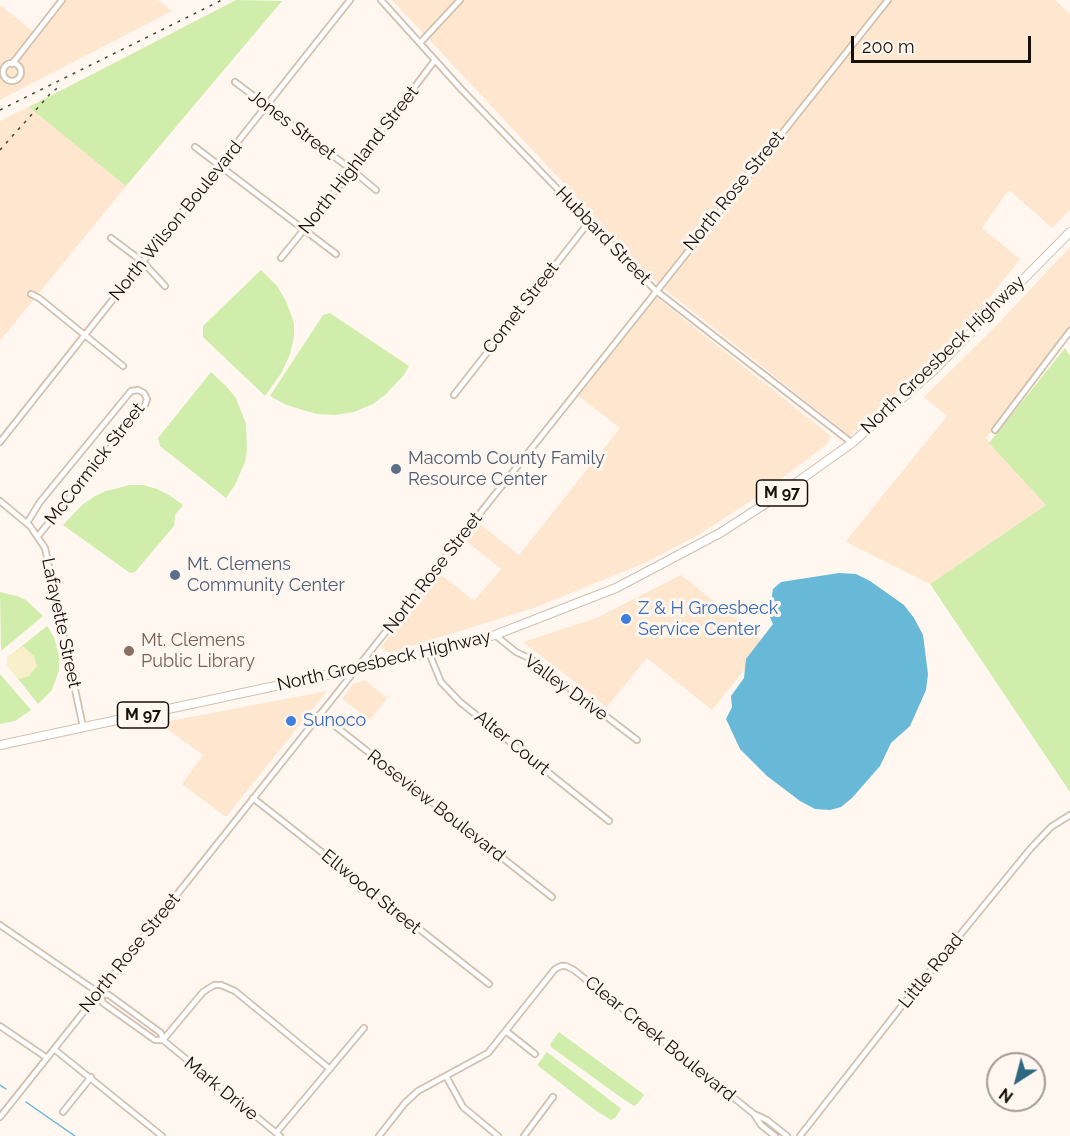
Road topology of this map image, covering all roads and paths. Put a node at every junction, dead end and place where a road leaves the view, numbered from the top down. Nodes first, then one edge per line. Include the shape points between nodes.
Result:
1 (62, 0) edge
2 (350, 0) edge
3 (381, 0) edge
4 (460, 0) edge
5 (888, 0) edge
6 (420, 43) junction
7 (435, 60) junction
8 (12, 64) dead end
9 (236, 82) dead end
10 (267, 107) junction
11 (195, 147) dead end
12 (219, 167) junction
13 (352, 170) junction
14 (376, 190) dead end
15 (589, 222) junction
16 (304, 230) junction
17 (1070, 232) edge
18 (111, 237) dead end
19 (336, 254) dead end
20 (281, 258) dead end
21 (143, 262) junction
22 (165, 286) dead end
23 (655, 290) junction
24 (31, 294) dead end
25 (1070, 331) edge
26 (84, 335) junction
27 (123, 366) dead end
28 (454, 395) dead end
29 (995, 430) dead end
30 (0, 442) edge
31 (852, 443) junction
32 (0, 501) edge
33 (27, 523) junction
34 (38, 536) junction
35 (495, 635) junction
36 (429, 653) junction
37 (356, 669) junction
38 (320, 714) junction
39 (83, 728) junction
40 (637, 740) dead end
41 (0, 745) edge
42 (253, 798) junction
43 (1070, 815) edge
44 (609, 821) dead end
45 (552, 897) dead end
46 (0, 925) edge
47 (489, 984) dead end
48 (99, 993) junction
49 (0, 1026) edge
50 (364, 1028) dead end
51 (506, 1031) junction
52 (163, 1040) junction
53 (54, 1048) junction
54 (536, 1054) dead end
55 (46, 1058) junction
56 (330, 1069) junction
57 (446, 1076) junction
58 (91, 1077) junction
59 (554, 1097) dead end
60 (63, 1112) dead end
61 (754, 1114) junction
62 (0, 1117) edge
63 (778, 1128) junction
64 (278, 1134) edge
65 (774, 1135) edge
66 (162, 1136) edge
67 (380, 1136) edge
68 (498, 1136) edge
69 (524, 1136) edge
70 (788, 1136) edge
71 (800, 1136) edge

1 - 8 street
2 - 10 street, North Wilson Boulevard
3 - 6 street, Hubbard Street
4 - 6 street
5 - 23 street, North Rose Street
6 - 7 street, Hubbard Street
7 - 13 street, North Highland Street
7 - 15 street, Hubbard Street
9 - 10 street, Jones Street
10 - 12 street, North Wilson Boulevard
10 - 13 street, Jones Street
11 - 12 street
12 - 16 street
12 - 21 street, North Wilson Boulevard
13 - 14 street, Jones Street
13 - 16 street, North Highland Street
15 - 23 street, Hubbard Street
15 - 28 street, Comet Street
16 - 19 street
16 - 20 street, North Highland Street
17 - 31 main road, North Groesbeck Highway / M 97 via 934,370
18 - 21 street
21 - 22 street
21 - 26 street, North Wilson Boulevard
23 - 31 street, Hubbard Street
23 - 37 street, North Rose Street
24 - 26 street
25 - 29 street
26 - 27 street
26 - 30 street, North Wilson Boulevard
31 - 35 main road, North Groesbeck Highway / M 97 via 756,511 674,558 581,603
32 - 33 street, Lafayette Street
33 - 34 street, Lafayette Street
33 - 34 street, McCormick Street via 131,391 144,393 145,405
34 - 39 street, Lafayette Street via 47,555
35 - 36 main road, North Groesbeck Highway / M 97
35 - 40 street, Valley Drive
36 - 37 main road, North Groesbeck Highway / M 97
36 - 44 street, Alter Court via 441,682 459,702
37 - 38 street, North Rose Street
37 - 39 main road, North Groesbeck Highway / M 97
38 - 42 street, North Rose Street
38 - 45 street, Roseview Boulevard
39 - 41 main road, North Groesbeck Highway / M 97
42 - 47 street, Ellwood Street
42 - 48 street, North Rose Street
43 - 71 street, Little Road via 1030,848
46 - 48 street
48 - 52 street, Mark Drive via 109,995 161,1033
48 - 52 street, Mark Drive via 103,1003 155,1040
48 - 53 street, North Rose Street
49 - 55 street
50 - 56 street
51 - 54 street
51 - 57 street via 488,1053
51 - 61 street, Clear Creek Boulevard via 555,969 566,966
52 - 56 street via 203,992 221,985 235,991
52 - 64 street, Mark Drive
53 - 55 street, North Rose Street
53 - 58 street
55 - 62 street, North Rose Street
56 - 64 street
57 - 67 street via 413,1095
57 - 68 street via 468,1112
58 - 60 street
58 - 66 street
59 - 69 street
61 - 63 street, Clear Creek Boulevard
61 - 65 street, Clear Creek Boulevard
63 - 65 street
63 - 70 street, Clear Creek Boulevard

